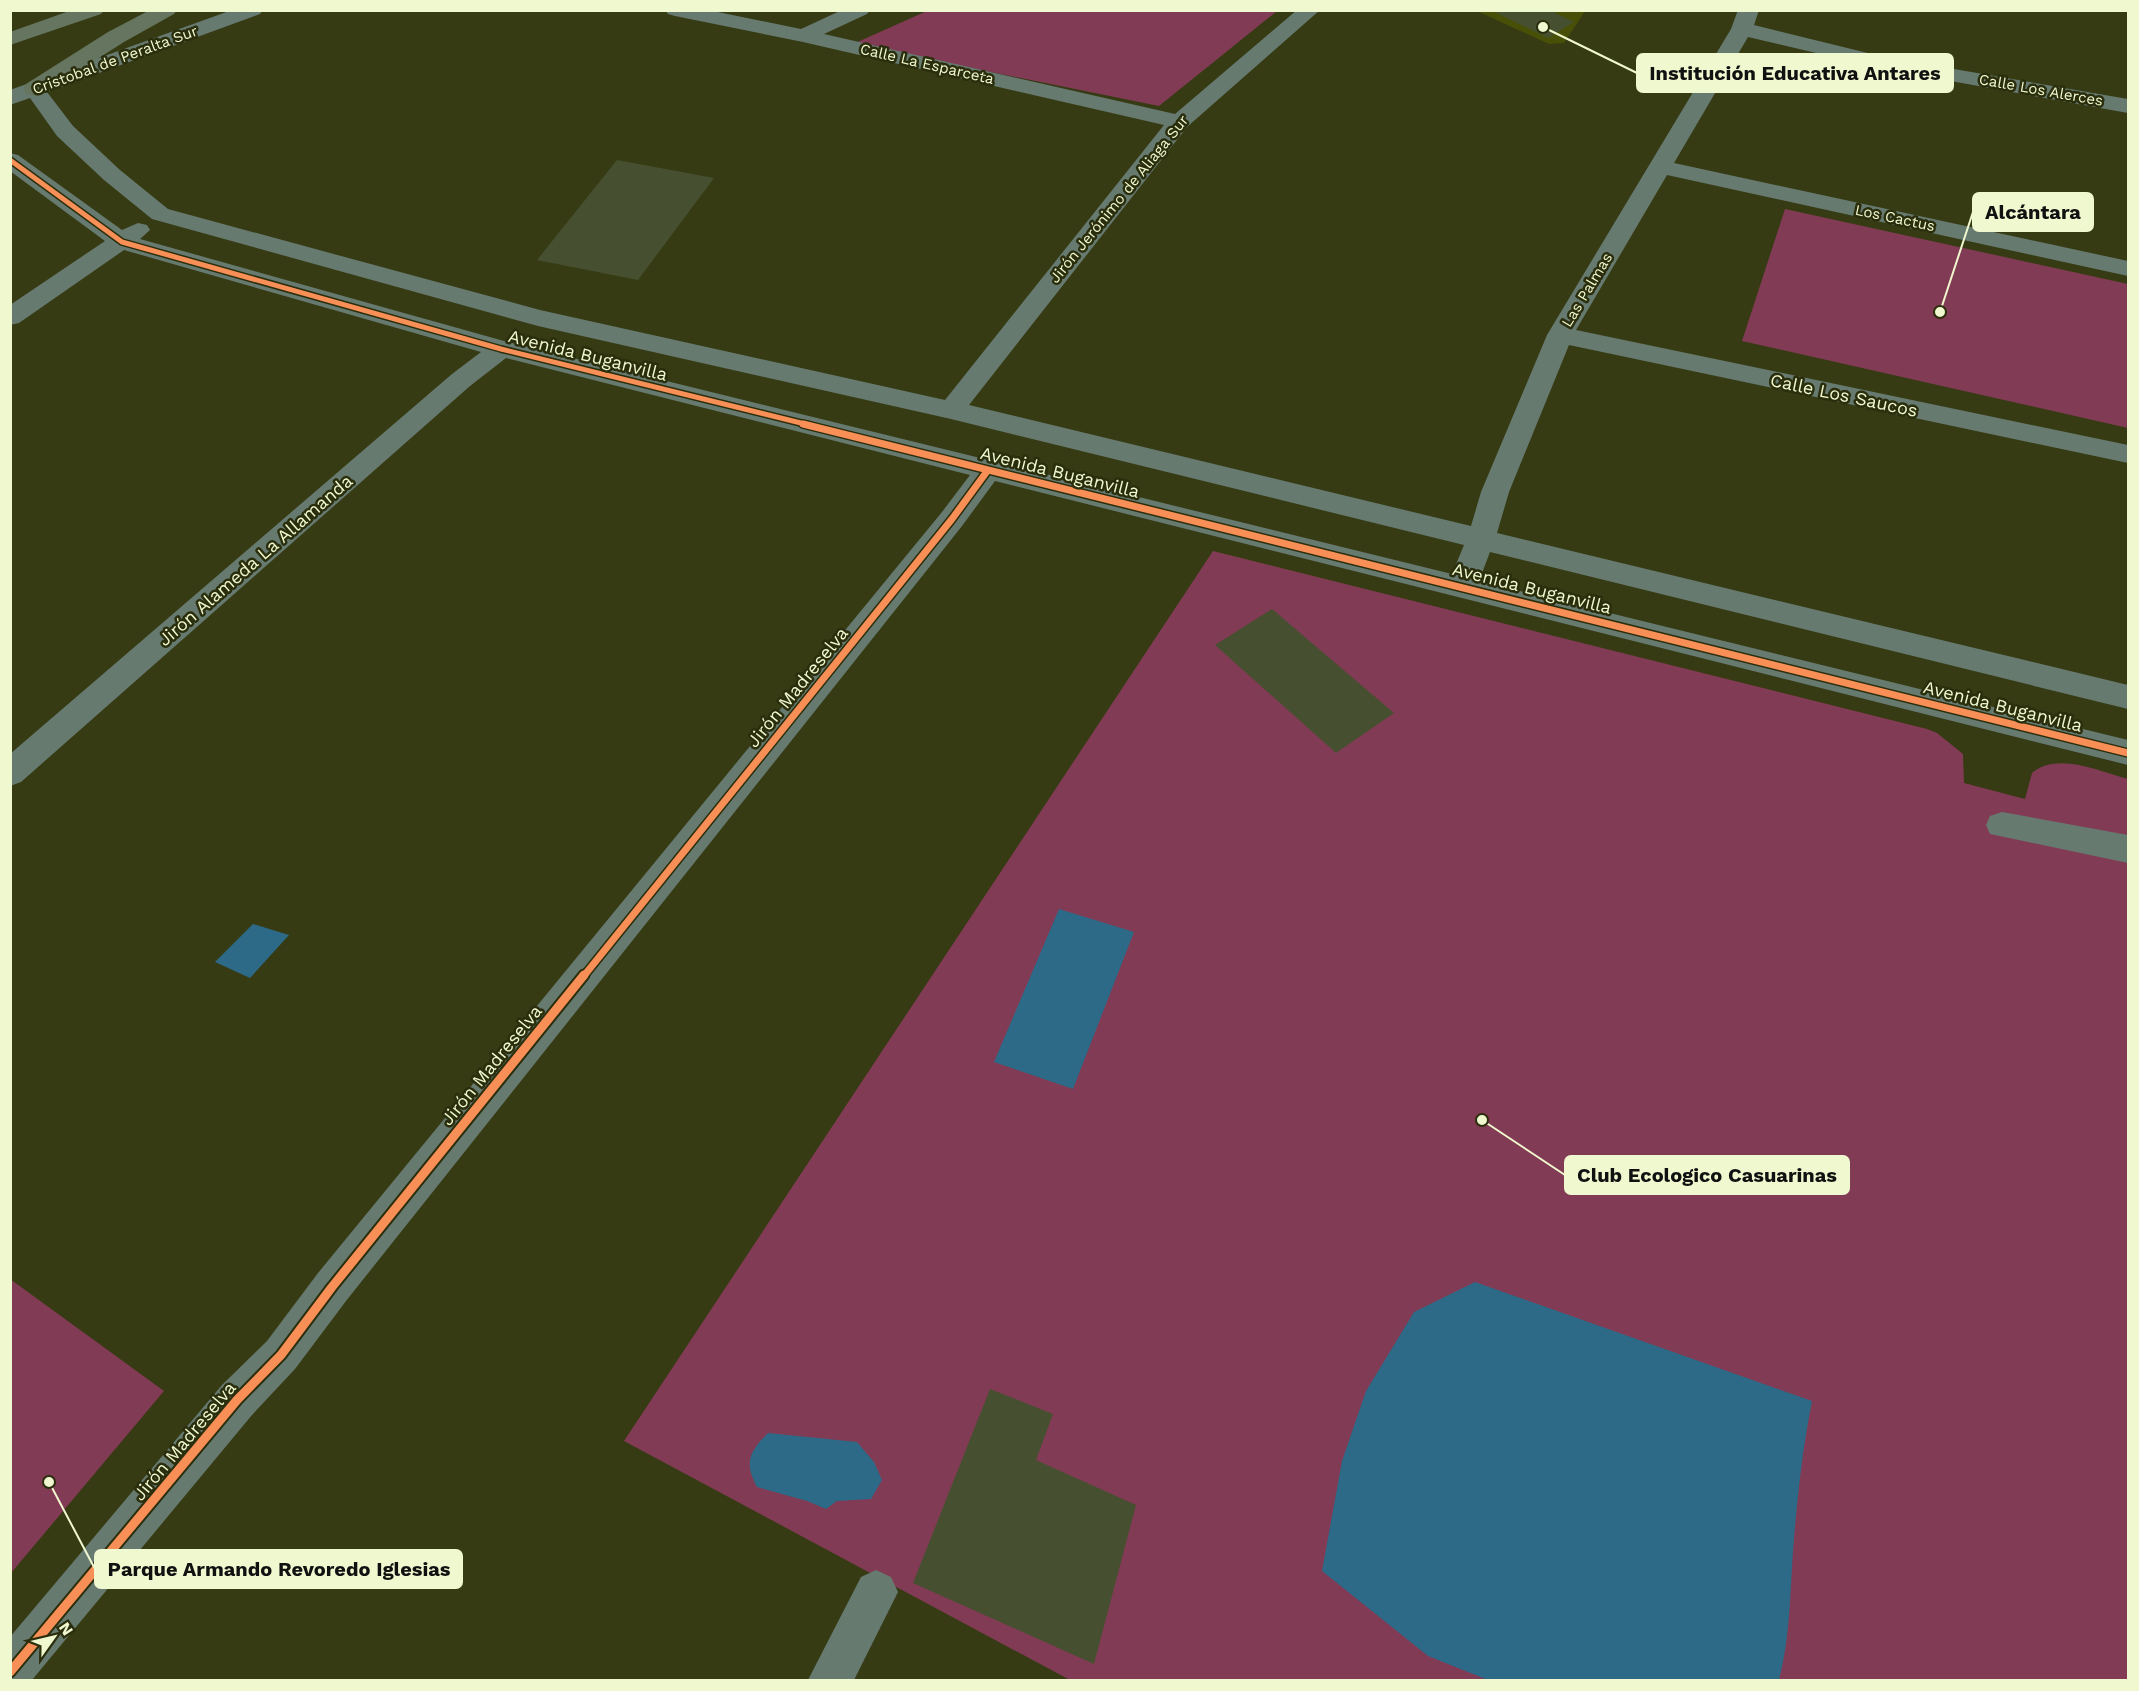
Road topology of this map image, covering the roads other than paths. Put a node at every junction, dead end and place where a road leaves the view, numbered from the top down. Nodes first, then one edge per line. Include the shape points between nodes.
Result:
1 (94, 10) edge
2 (167, 10) edge
3 (253, 10) edge
4 (675, 10) edge
5 (860, 10) edge
6 (1310, 10) edge
7 (1746, 20) edge
8 (803, 36) junction
9 (10, 39) edge
10 (22, 94) edge
11 (2128, 106) edge
12 (1179, 122) junction
13 (10, 160) edge
14 (1661, 167) junction
15 (160, 214) junction
16 (122, 242) junction
17 (2128, 269) edge
18 (10, 317) edge
19 (1560, 335) junction
20 (501, 349) junction
21 (951, 410) junction
22 (2128, 454) edge
23 (987, 470) junction
24 (1481, 540) junction
25 (1462, 586) junction
26 (2128, 697) edge
27 (2128, 753) edge
28 (10, 773) edge
29 (2002, 825) dead end
30 (2128, 849) edge
31 (876, 1592) dead end
32 (10, 1672) edge
33 (830, 1680) edge

1 - 9 highway
2 - 10 highway
3 - 10 street, Cristobal de Peralta Sur
4 - 8 street, Calle La Esparceta
5 - 8 street
6 - 12 street, Jirón Jerónimo de Aliaga Sur
7 - 11 street, Calle Los Alerces via 1884,63
7 - 14 street, Las Palmas
8 - 12 street, Calle La Esparceta
10 - 15 street, Avenida Buganvilla
12 - 21 street, Jirón Jerónimo de Aliaga Sur
13 - 16 street, Avenida Buganvilla
14 - 17 street, Los Cactus
14 - 19 street, Las Palmas
15 - 16 street
15 - 21 street, Avenida Buganvilla via 538,318
16 - 18 street
16 - 20 street, Avenida Buganvilla
19 - 22 street, Calle Los Saucos
19 - 24 street, Las Palmas via 1495,492
20 - 23 street, Avenida Buganvilla
20 - 28 street, Jirón Alameda La Allamanda
21 - 24 street, Avenida Buganvilla
23 - 25 street, Avenida Buganvilla
23 - 32 street, Jirón Madreselva via 952,519 281,1355 237,1400
24 - 25 street, Las Palmas
24 - 26 street, Avenida Buganvilla
25 - 27 street, Avenida Buganvilla
29 - 30 street
31 - 33 street

